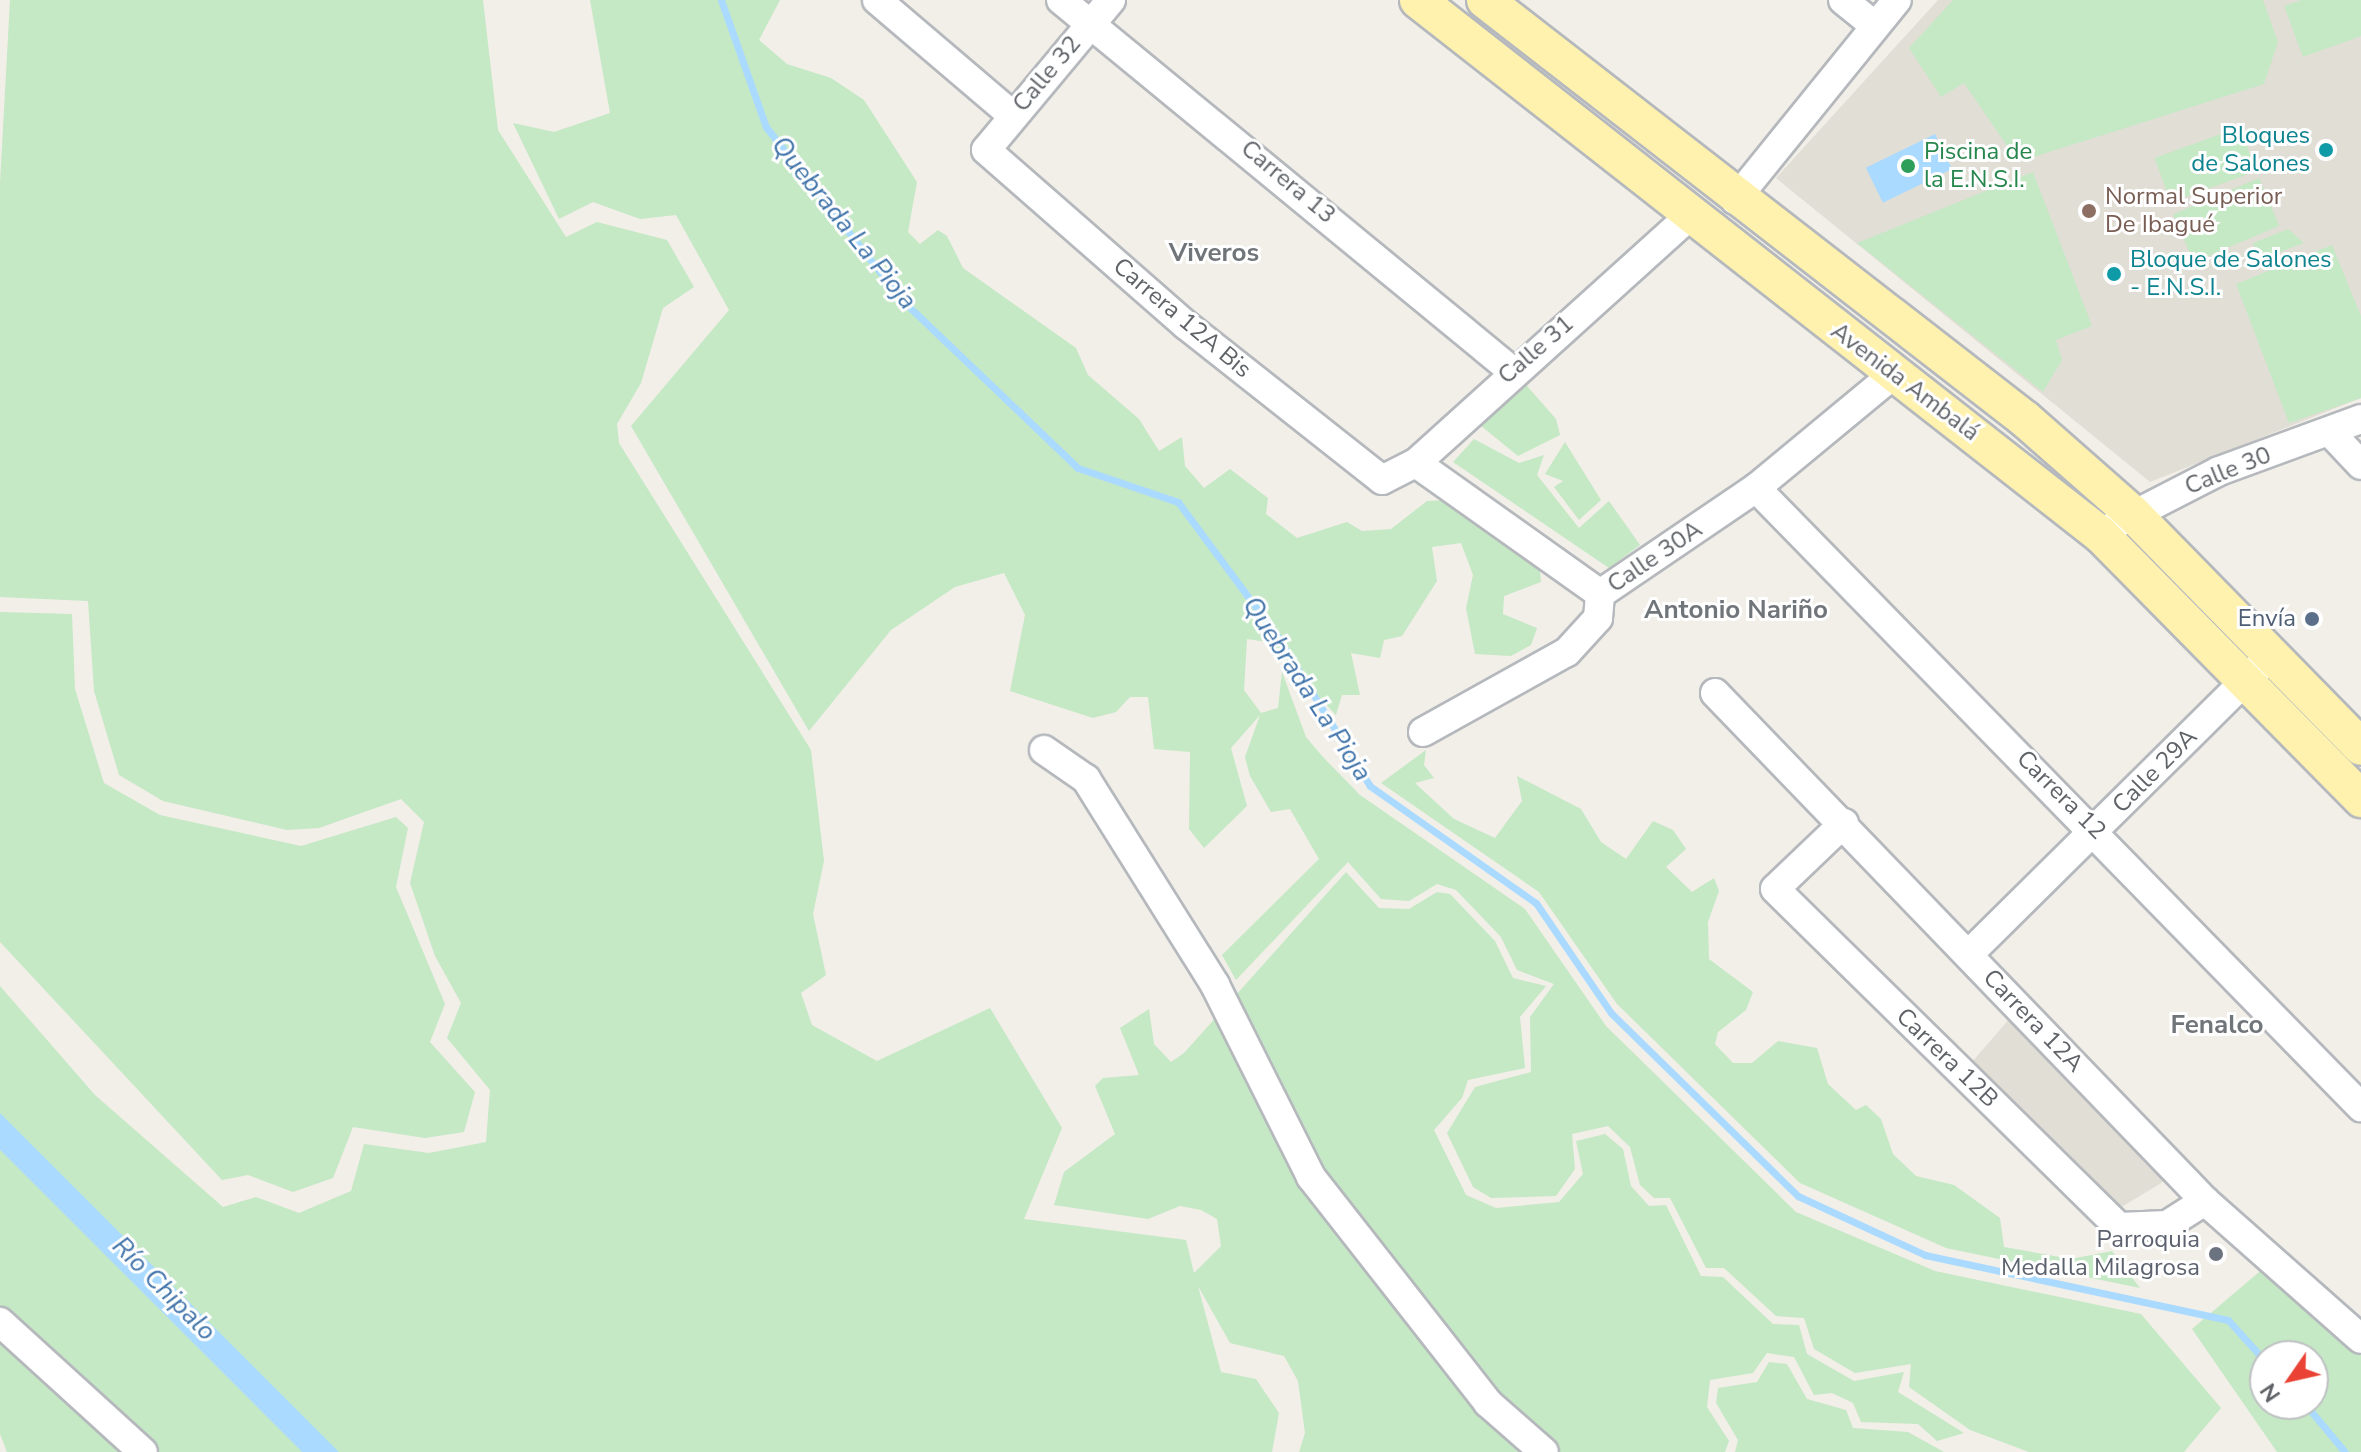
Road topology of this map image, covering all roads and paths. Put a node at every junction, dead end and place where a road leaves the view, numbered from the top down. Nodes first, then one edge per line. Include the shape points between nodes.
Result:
1 (877, 0) edge
2 (1061, 0) edge
3 (1111, 0) edge
4 (1418, 0) edge
5 (1485, 0) edge
6 (1843, 0) edge
7 (1897, 0) edge
8 (1091, 22) junction
9 (1874, 25) junction
10 (1012, 115) junction
11 (986, 150) joint
12 (1735, 200) junction
13 (1689, 216) junction
14 (1511, 370) junction
15 (1894, 374) junction
16 (2361, 419) edge
17 (2330, 432) junction
18 (1416, 463) junction
19 (2361, 465) edge
20 (1382, 480) joint
21 (1756, 488) junction
22 (2132, 513) junction
23 (2101, 535) junction
24 (1600, 594) junction
25 (2260, 667) junction
26 (1715, 693) dead end
27 (1423, 732) dead end
28 (2361, 747) edge
29 (1044, 750) dead end
30 (2361, 799) edge
31 (1844, 823) junction
32 (2096, 830) junction
33 (1969, 954) junction
34 (2361, 1107) edge
35 (2205, 1201) junction
36 (0, 1322) edge
37 (2361, 1339) edge
38 (143, 1452) edge
39 (1544, 1452) edge

1 - 10 street
2 - 8 street, Carrera 13
3 - 8 street, Calle 32
4 - 13 main road, Avenida Ambalá
5 - 12 main road, Avenida Ambalá
6 - 9 street
7 - 9 street
8 - 10 street, Calle 32
8 - 14 street, Carrera 13
9 - 12 street
10 - 11 street, Calle 32
11 - 20 street, Carrera 12A Bis via 1186,325
12 - 22 main road, Avenida Ambalá via 2026,420
13 - 14 street, Calle 31
13 - 15 main road, Avenida Ambalá
14 - 18 street, Calle 31
15 - 21 street, Calle 30A
15 - 23 main road, Avenida Ambalá
16 - 17 street, Calle 30
17 - 19 street
17 - 22 street, Calle 30
18 - 20 street, Calle 31
18 - 24 street
21 - 24 street, Calle 30A
21 - 32 street, Carrera 12
22 - 23 street, Calle 30
22 - 25 main road, Avenida Ambalá
23 - 25 main road, Avenida Ambalá
24 - 27 street, Calle 30A via 1598,618 1567,652
25 - 28 main road, Avenida Ambalá
25 - 30 main road, Avenida Ambalá
25 - 32 street, Calle 29A
26 - 31 street, Carrera 12A
29 - 39 street via 1086,779 1215,985 1311,1177 1488,1403
31 - 33 street, Carrera 12A
31 - 35 street, Carrera 12B via 1775,889 2119,1227 2167,1225
32 - 33 street, Calle 29A
32 - 34 street, Carrera 12
33 - 35 street, Carrera 12A
35 - 37 street, Carrera 12A
36 - 38 street

